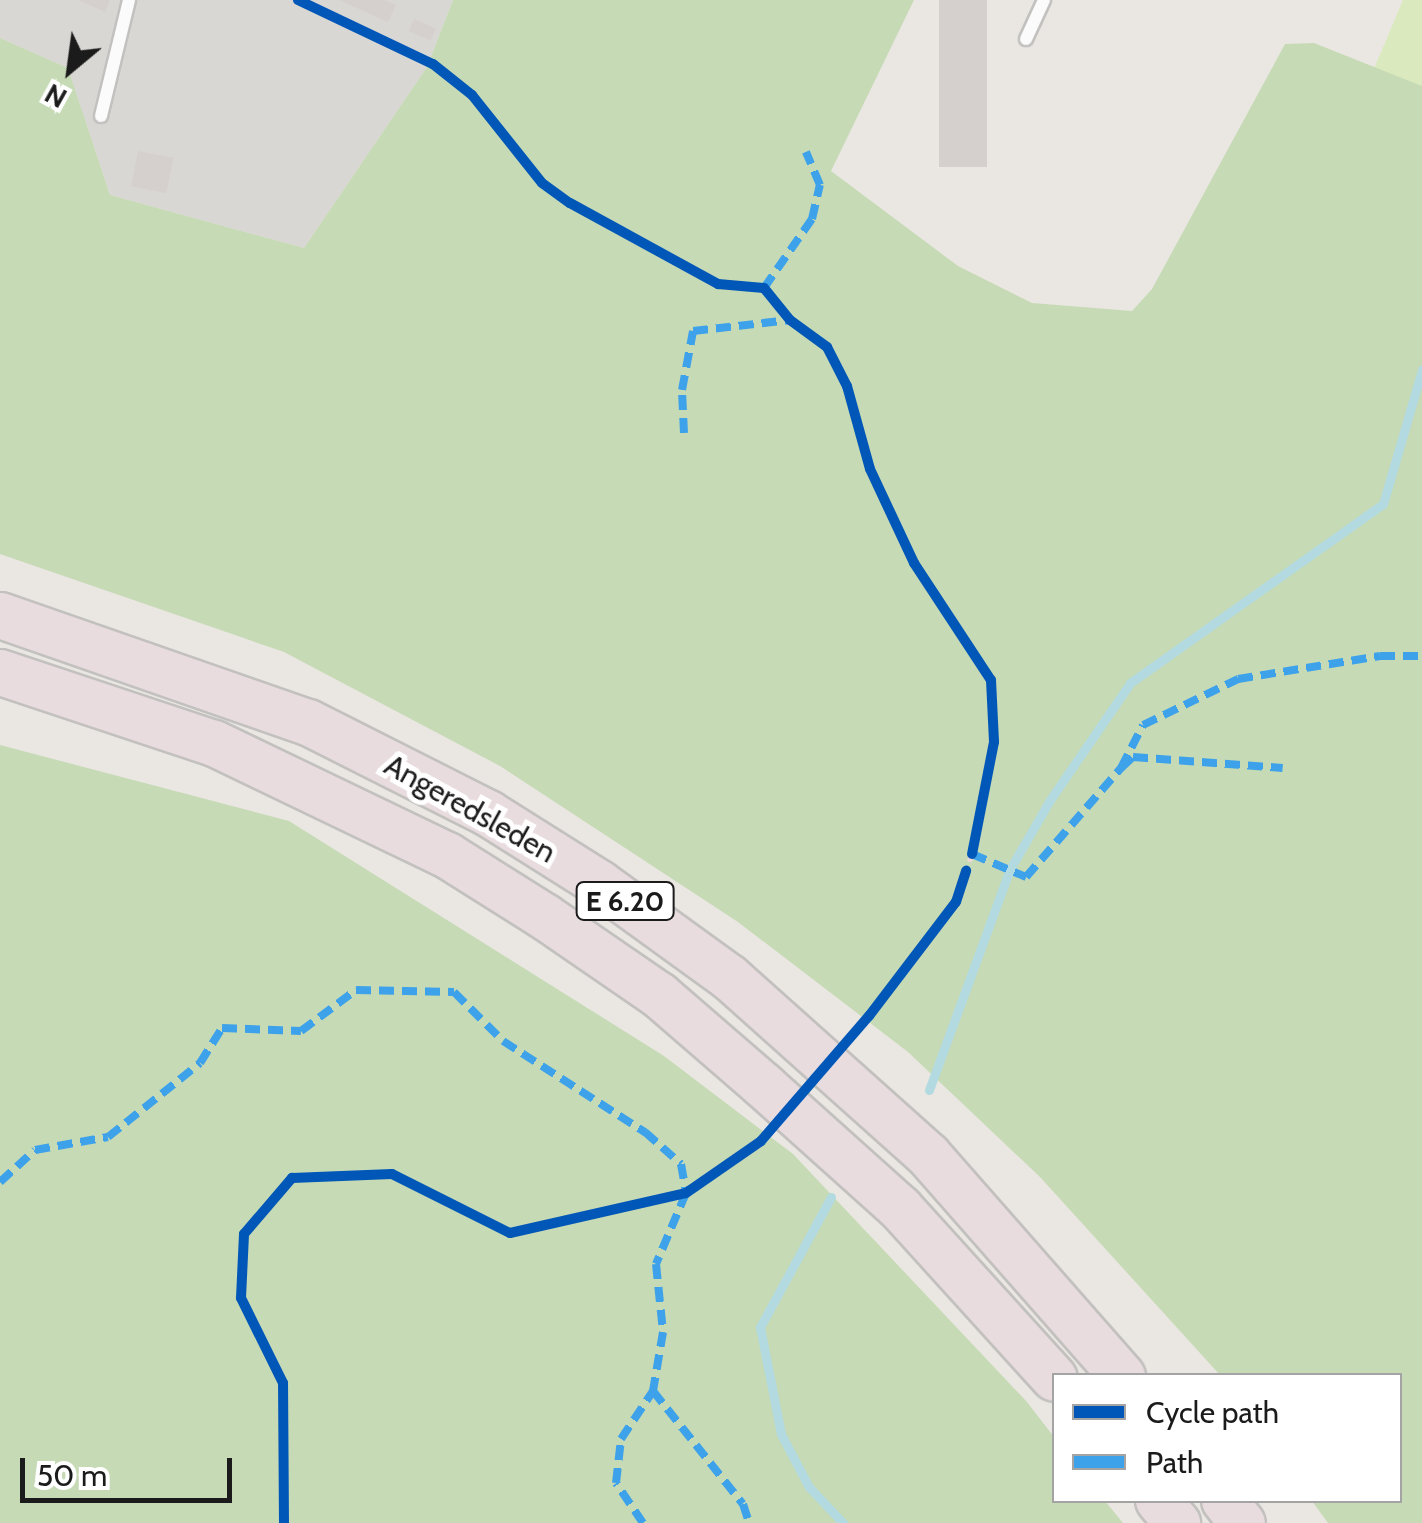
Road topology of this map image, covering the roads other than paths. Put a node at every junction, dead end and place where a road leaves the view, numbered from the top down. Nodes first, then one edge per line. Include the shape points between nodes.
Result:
1 (129, 0) edge
2 (1044, 0) edge
3 (1026, 39) dead end
4 (101, 116) dead end
5 (0, 615) edge
6 (0, 672) edge
7 (1119, 1373) edge
8 (1052, 1376) edge
9 (1160, 1503) edge
10 (1226, 1503) edge
11 (1177, 1523) edge
12 (1242, 1523) edge

1 - 4 lane
2 - 3 lane
5 - 7 highway, Angeredsleden / E 6.20 via 308,722 488,812 600,882 729,976 915,1142
6 - 8 highway, Angeredsleden / E 6.20 via 214,743 446,855 544,916 659,995 764,1084 900,1208
9 - 11 highway
10 - 12 highway

